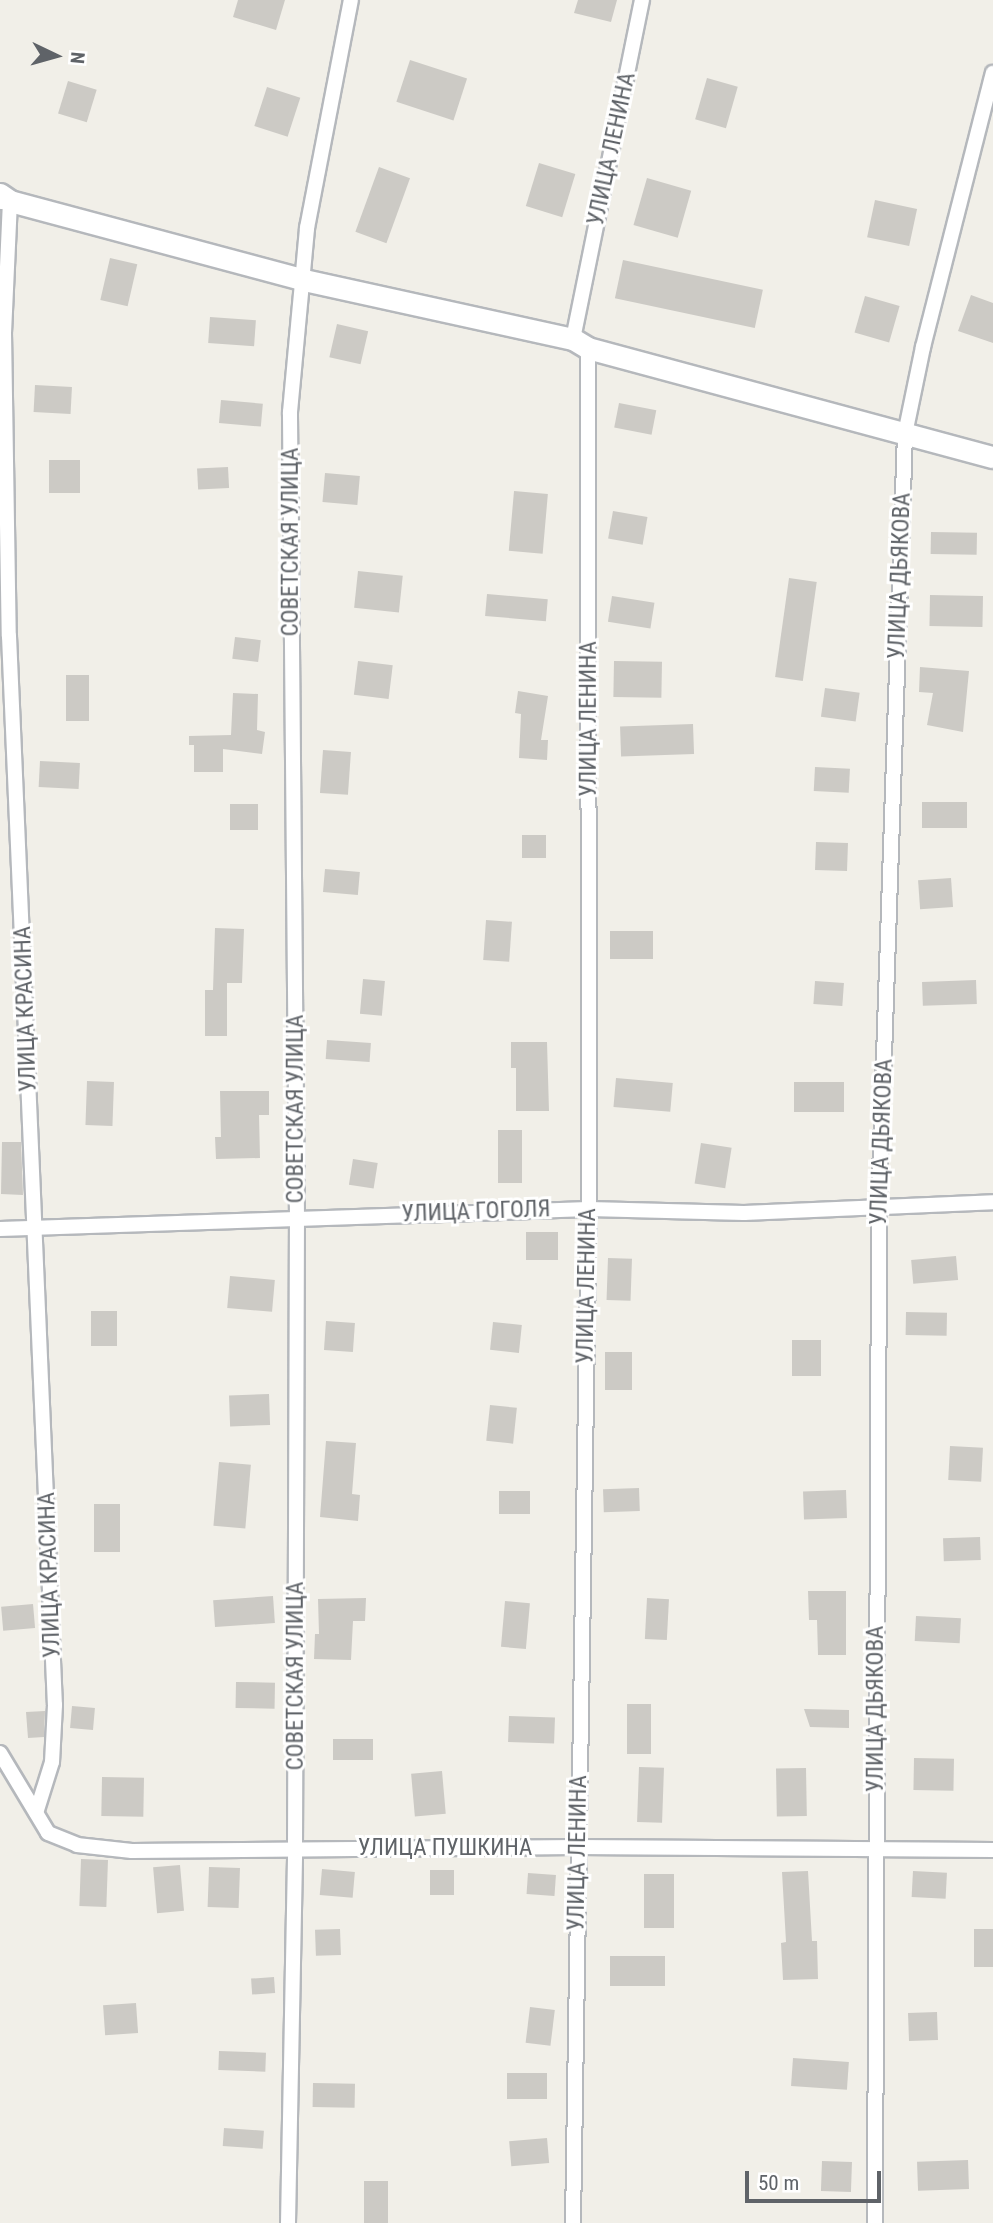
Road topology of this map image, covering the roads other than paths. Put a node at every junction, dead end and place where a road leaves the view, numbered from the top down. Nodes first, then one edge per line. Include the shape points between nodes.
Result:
1 (351, 0) edge
2 (642, 0) edge
3 (993, 73) edge
4 (3, 199) edge
5 (304, 280) junction
6 (581, 344) junction
7 (905, 434) junction
8 (993, 457) edge
9 (993, 1202) edge
10 (879, 1205) junction
11 (589, 1209) junction
12 (297, 1218) junction
13 (35, 1226) junction
14 (0, 1229) edge
15 (0, 1753) edge
16 (36, 1814) junction
17 (578, 1847) junction
18 (295, 1848) junction
19 (993, 1850) edge
20 (875, 1851) junction
21 (288, 2223) edge
22 (573, 2223) edge
23 (875, 2223) edge

1 - 5 street, СОВЕТСКАЯ УЛИЦА via 307,228
2 - 6 street, УЛИЦА ЛЕНИНА
3 - 7 street, УЛИЦА ДЬЯКОВА
4 - 5 main road
4 - 13 street, УЛИЦА КРАСИНА via 9,636
5 - 6 main road
5 - 12 street, СОВЕТСКАЯ УЛИЦА via 290,412
6 - 7 main road
6 - 11 street, УЛИЦА ЛЕНИНА
7 - 8 main road
7 - 10 street, УЛИЦА ДЬЯКОВА
9 - 10 street, УЛИЦА ГОГОЛЯ
10 - 11 street, УЛИЦА ГОГОЛЯ via 744,1213
10 - 20 street, УЛИЦА ДЬЯКОВА
11 - 12 street, УЛИЦА ГОГОЛЯ
11 - 17 street, УЛИЦА ЛЕНИНА
12 - 13 street, УЛИЦА ГОГОЛЯ
12 - 18 street, СОВЕТСКАЯ УЛИЦА
13 - 14 street, УЛИЦА ГОГОЛЯ
13 - 16 street, УЛИЦА КРАСИНА via 55,1705 52,1762
15 - 16 street, УЛИЦА ПУШКИНА
16 - 18 street, УЛИЦА ПУШКИНА via 48,1833 77,1845 132,1851
17 - 18 street, УЛИЦА ПУШКИНА
17 - 20 street, УЛИЦА ПУШКИНА
17 - 22 street, УЛИЦА ЛЕНИНА
18 - 21 street, СОВЕТСКАЯ УЛИЦА
19 - 20 street, УЛИЦА ПУШКИНА
20 - 23 street, УЛИЦА ДЬЯКОВА

